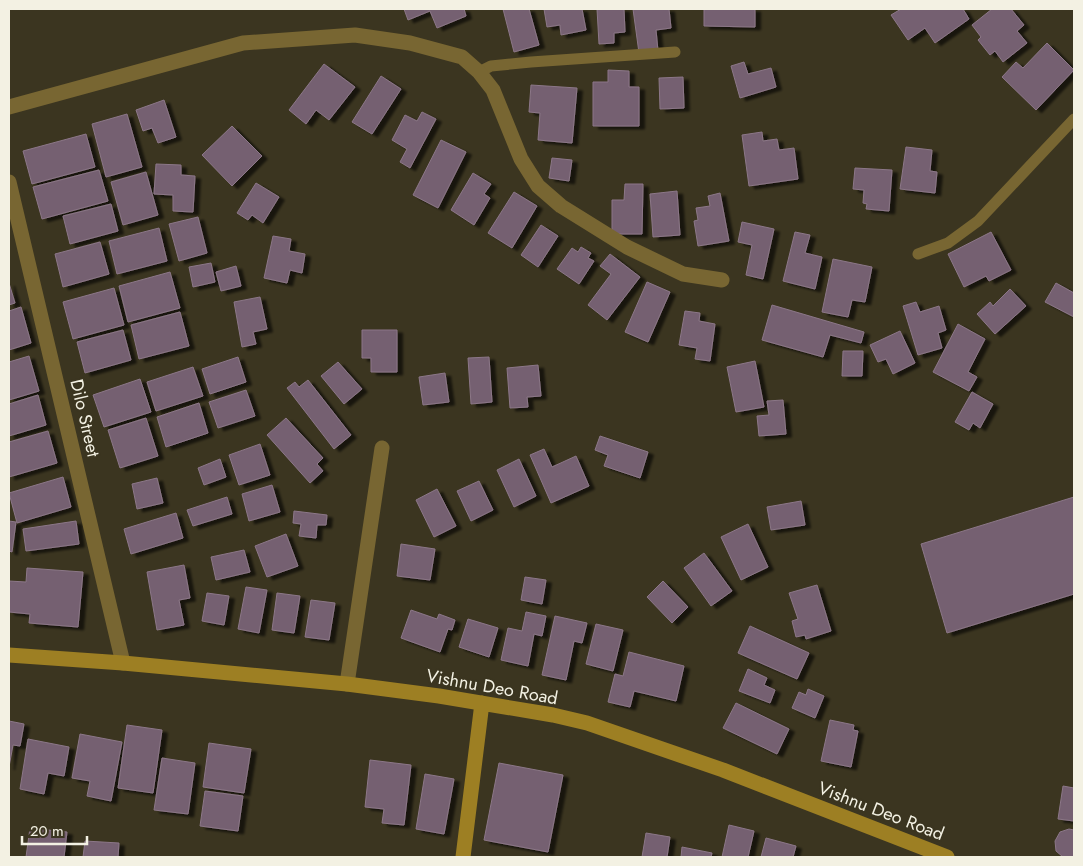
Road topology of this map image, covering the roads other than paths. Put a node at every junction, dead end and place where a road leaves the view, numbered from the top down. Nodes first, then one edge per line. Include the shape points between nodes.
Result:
1 (675, 52) dead end
2 (479, 72) junction
3 (9, 107) edge
4 (1074, 119) edge
5 (9, 182) edge
6 (918, 254) dead end
7 (722, 280) dead end
8 (382, 448) dead end
9 (9, 655) edge
10 (122, 663) junction
11 (347, 684) junction
12 (482, 703) junction
13 (463, 857) edge
14 (947, 857) edge

1 - 2 lane via 491,66
2 - 3 street via 462,57 410,43 355,35 307,38 243,44
2 - 7 street via 493,90 521,159 538,186 562,206 627,248 683,274
4 - 6 lane via 978,221 948,243
5 - 10 street, Dilo Street
8 - 11 street
9 - 10 street, Vishnu Deo Road
10 - 11 street, Vishnu Deo Road
11 - 12 street, Vishnu Deo Road
12 - 13 street
12 - 14 street, Vishnu Deo Road via 587,723 723,770

